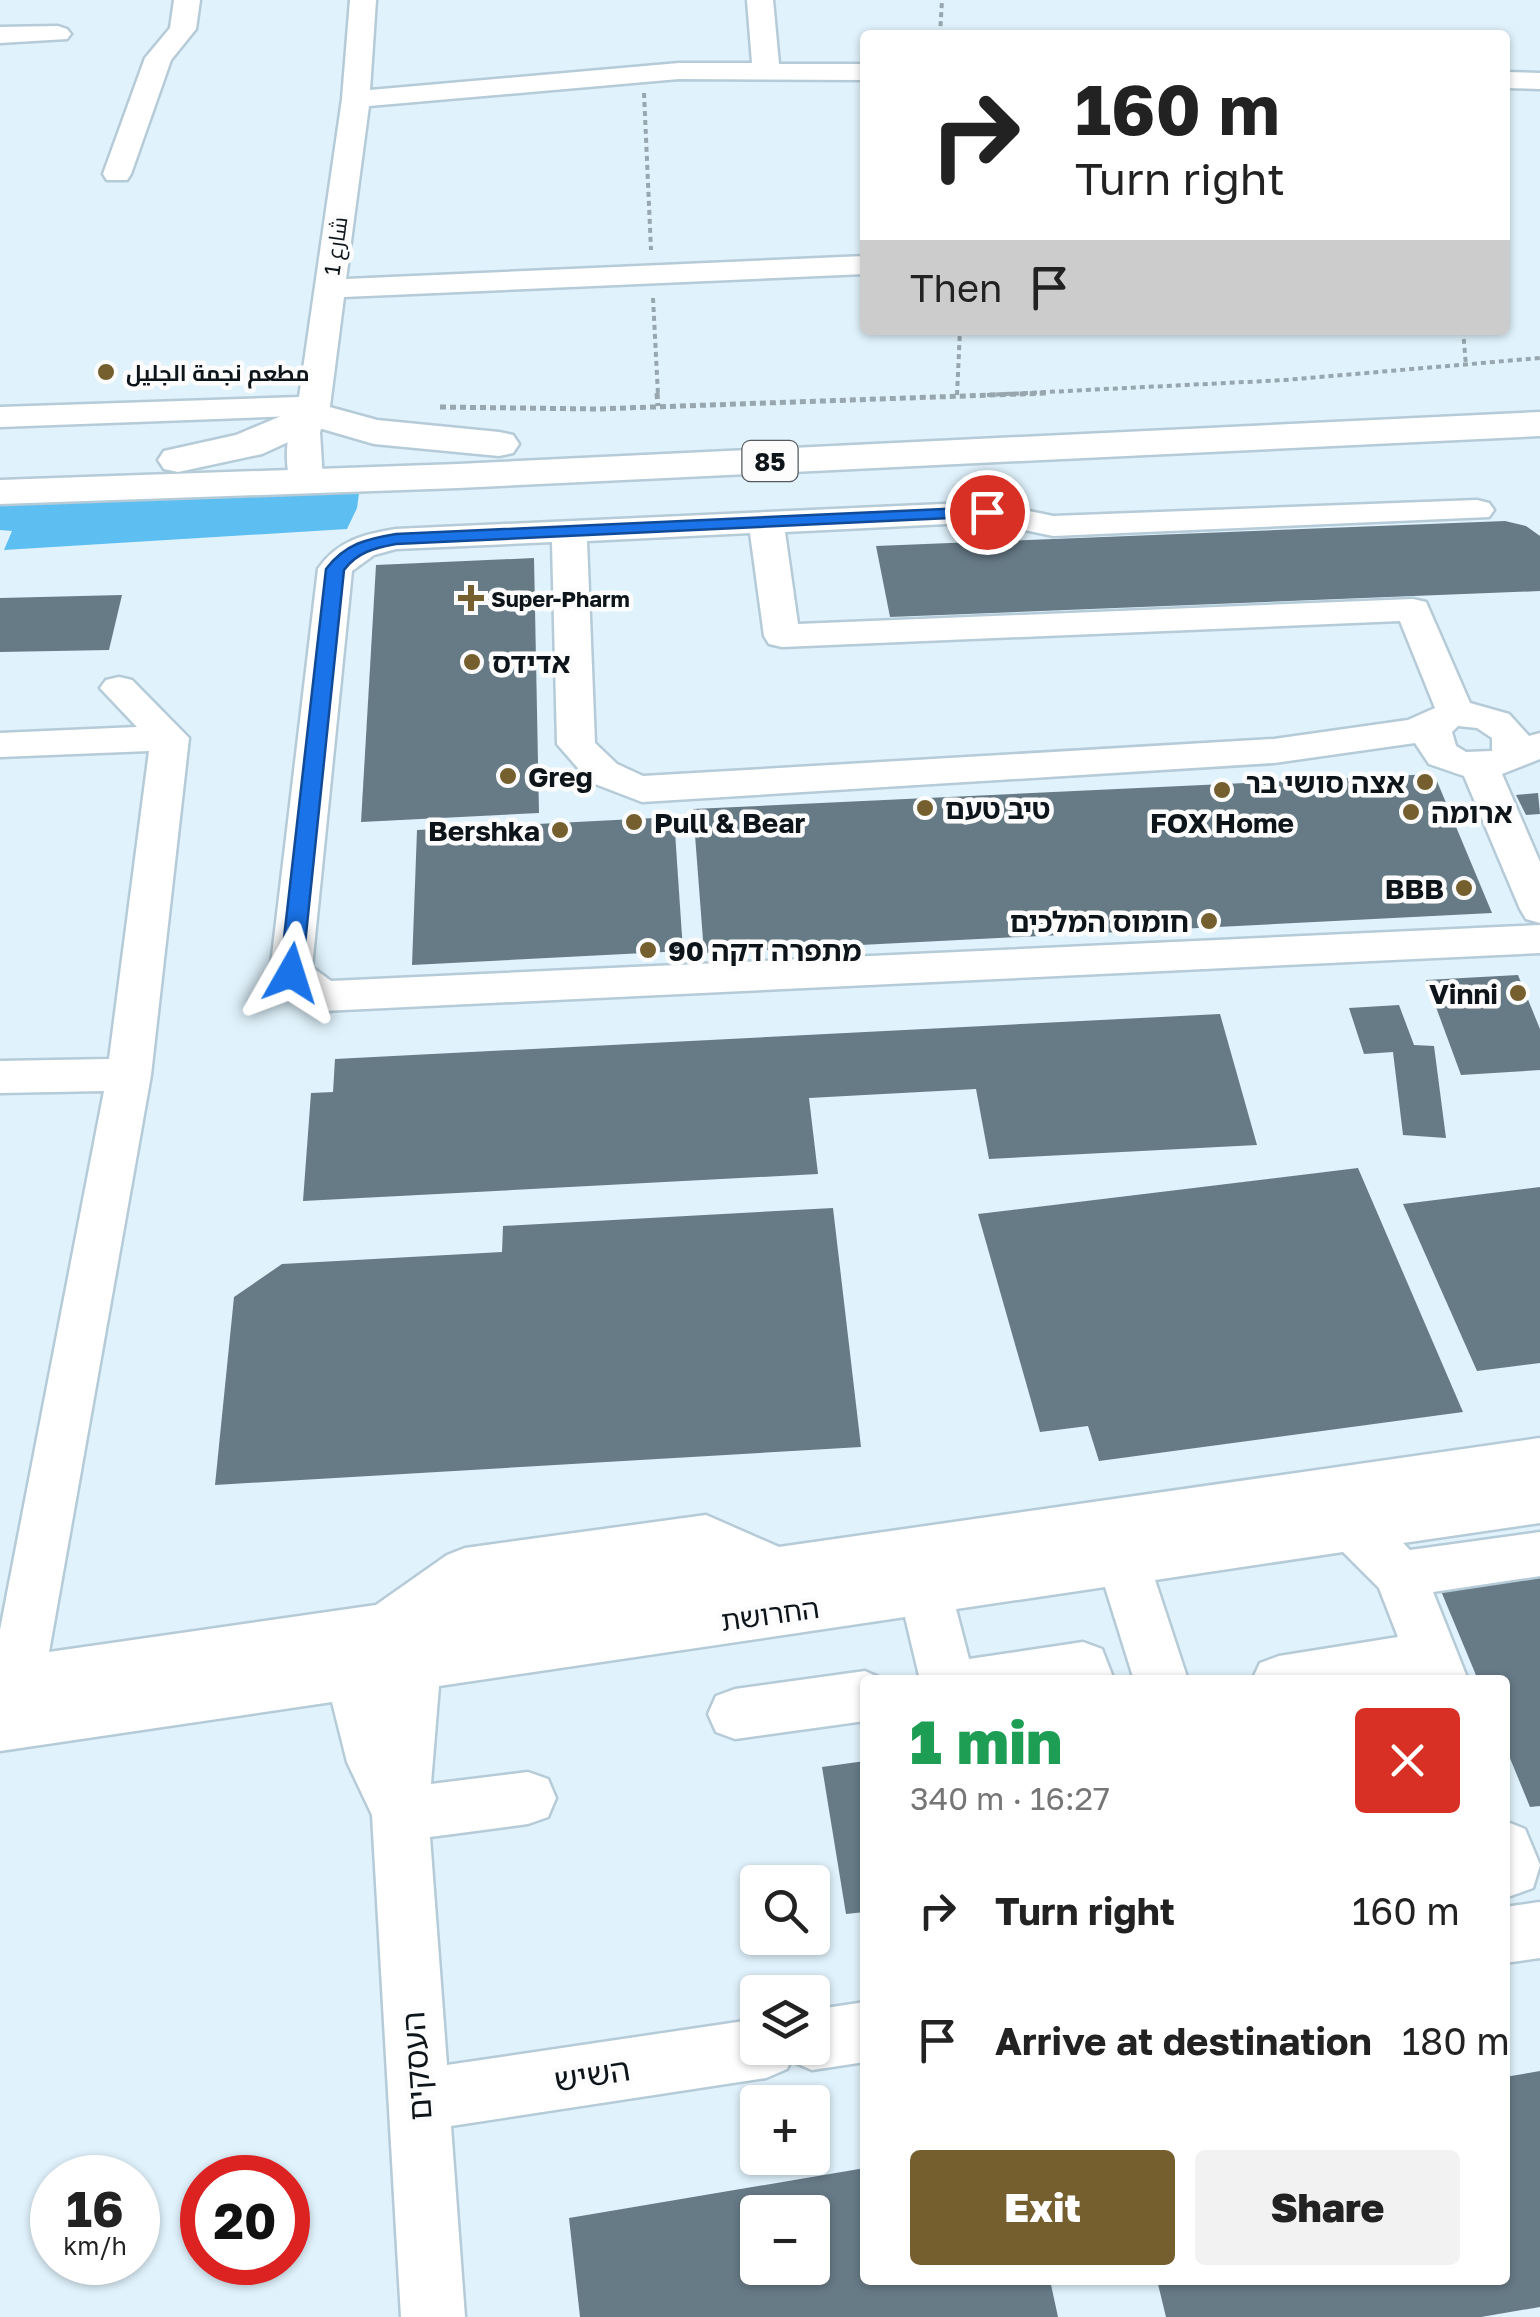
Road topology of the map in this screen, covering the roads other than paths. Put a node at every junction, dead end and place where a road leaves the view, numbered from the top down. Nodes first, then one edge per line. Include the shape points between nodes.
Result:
1 (187, 0) edge
2 (363, 0) edge
3 (760, 0) edge
4 (58, 34) dead end
5 (0, 35) edge
6 (766, 70) junction
7 (860, 72) edge
8 (1510, 80) edge
9 (1540, 81) edge
10 (356, 98) junction
11 (118, 174) dead end
12 (860, 266) edge
13 (330, 289) junction
14 (1540, 399) edge
15 (0, 417) edge
16 (1540, 424) edge
17 (1493, 427) junction
18 (1540, 432) edge
19 (313, 439) junction
20 (0, 467) edge
21 (0, 492) edge
22 (1478, 510) dead end
23 (766, 522) junction
24 (570, 531) junction
25 (119, 688) dead end
26 (1446, 719) junction
27 (1540, 722) edge
28 (170, 738) junction
29 (0, 745) edge
30 (1496, 750) edge
31 (1274, 751) junction
32 (1540, 909) edge
33 (1540, 939) edge
34 (129, 1075) junction
35 (0, 1077) edge
36 (1540, 1458) edge
37 (1540, 1502) edge
38 (1354, 1529) junction
39 (883, 1554) junction
40 (1540, 1554) edge
41 (1124, 1563) junction
42 (1400, 1574) junction
43 (925, 1591) junction
44 (400, 1646) junction
45 (1436, 1668) edge
46 (352, 1674) junction
47 (945, 1675) edge
48 (1016, 1675) edge
49 (1086, 1675) edge
50 (1159, 1675) edge
51 (1344, 1675) edge
52 (6, 1697) edge
53 (860, 1697) edge
54 (734, 1714) dead end
55 (528, 1798) dead end
56 (400, 1814) junction
57 (1540, 1930) edge
58 (1510, 1934) edge
59 (860, 2033) edge
60 (830, 2037) edge
61 (740, 2052) edge
62 (418, 2100) junction
63 (433, 2317) edge

1 - 11 street via 182,30 158,58
2 - 10 street, شارع 1
3 - 6 street
4 - 5 street
6 - 7 street
6 - 10 street via 643,73
8 - 9 street
10 - 13 street, شارع 1
12 - 13 street
13 - 19 street, شارع 1
14 - 19 highway, 85 via 536,448 374,432
15 - 19 street
16 - 17 highway, 85
17 - 18 highway
17 - 19 highway, 85
19 - 20 highway via 260,442 172,461
19 - 21 highway, 85
22 - 23 street via 1053,526 987,512
23 - 24 street
23 - 26 street via 782,636 1413,610
24 - 31 street via 576,744 586,760 620,783 642,788
24 - 33 street via 381,542 345,556 335,569 291,973 322,996
25 - 28 street
26 - 30 street via 1478,716
26 - 30 street via 1431,740 1441,753
26 - 31 street via 1415,731
27 - 30 street
28 - 29 street
28 - 34 street
30 - 31 street
30 - 32 street
34 - 35 street
34 - 52 street
36 - 39 street, החרושת
37 - 38 street, החרושת
38 - 41 street, החרושת
38 - 42 street
39 - 43 street
39 - 44 street, החרושת via 776,1570 706,1537 464,1571
40 - 42 street
41 - 43 street, החרושת
41 - 50 street
42 - 45 street
43 - 44 street, החרושת
43 - 47 street
44 - 46 street, החרושת
44 - 52 street, החרושת
44 - 56 street via 412,1713
45 - 51 street
46 - 52 street, החרושת
46 - 56 street via 375,1762
48 - 49 street via 1083,1666
53 - 54 street
55 - 56 street
56 - 62 street, העסקים
57 - 58 street
59 - 60 street
61 - 62 street, השיש
62 - 63 street, העסקים

